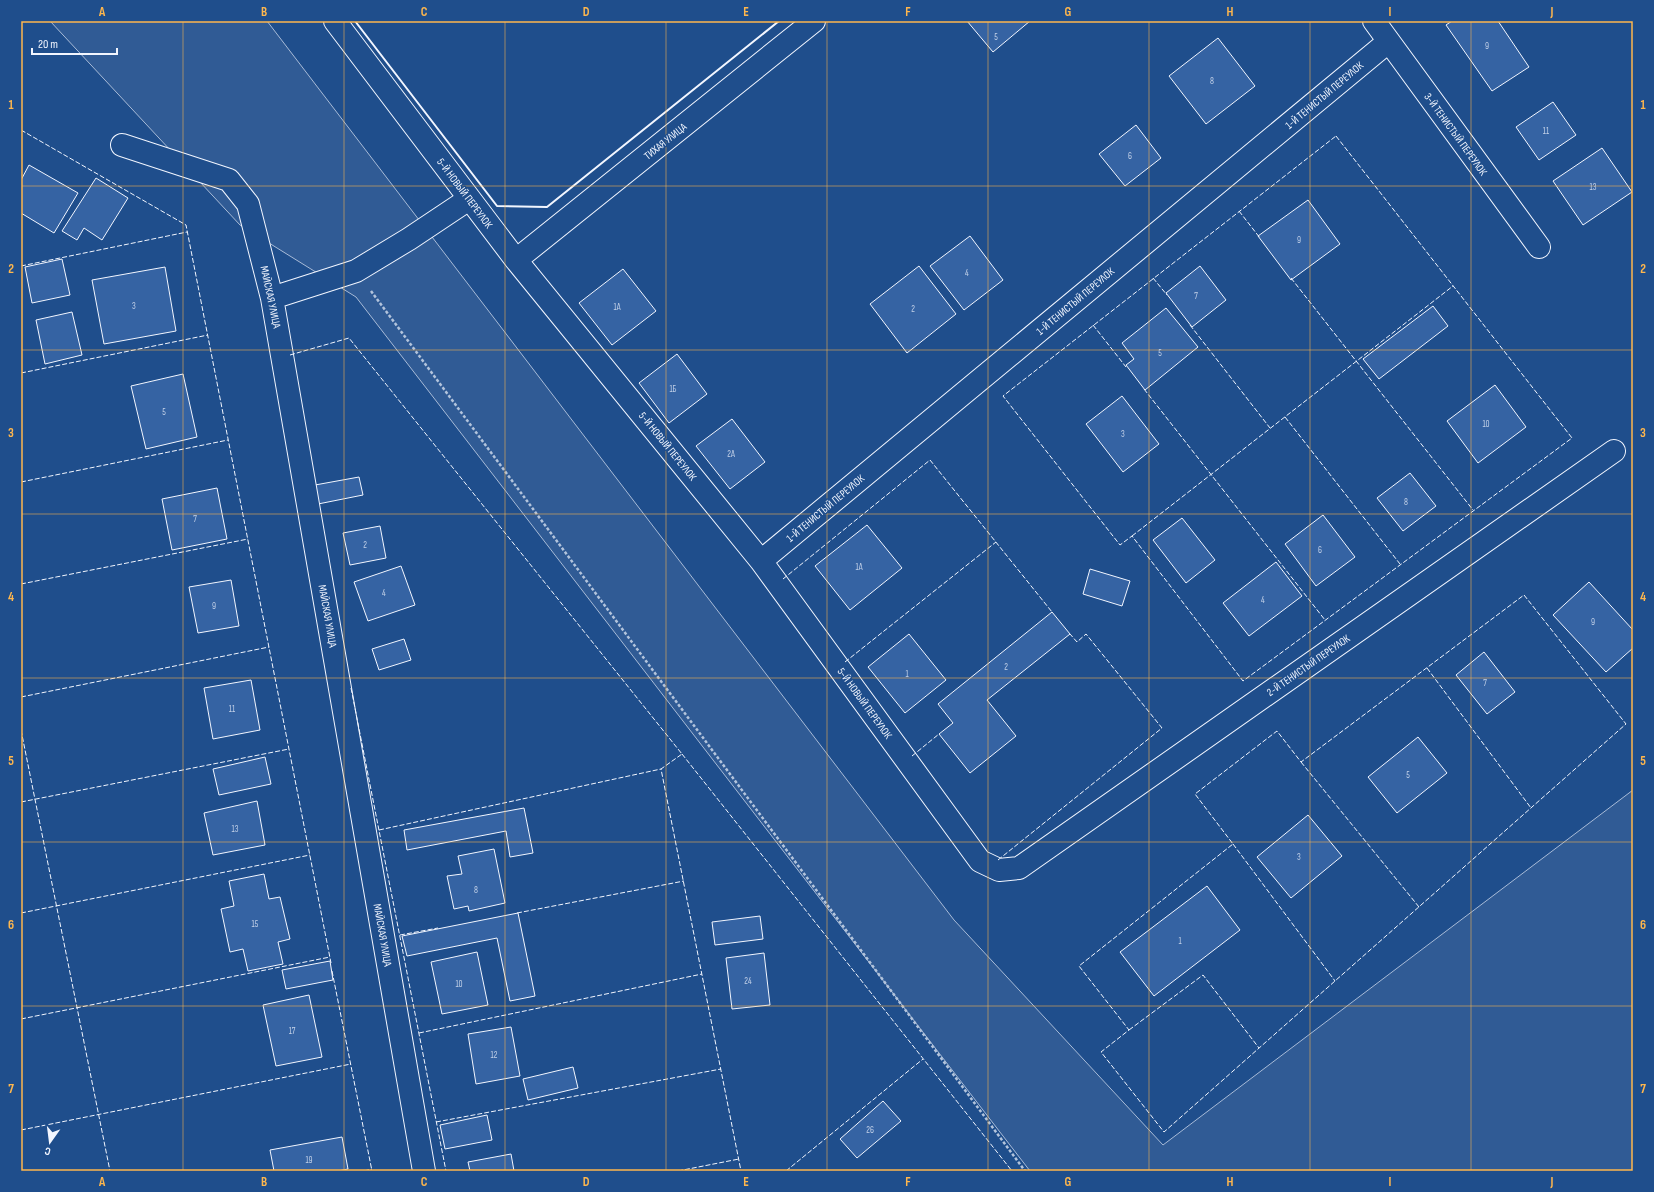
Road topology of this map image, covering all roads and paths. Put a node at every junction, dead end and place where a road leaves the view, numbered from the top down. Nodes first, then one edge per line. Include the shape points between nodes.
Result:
1 (335, 21) edge
2 (814, 21) edge
3 (1374, 21) edge
4 (1388, 42) junction
5 (122, 145) dead end
6 (469, 199) junction
7 (1539, 248) dead end
8 (516, 260) junction
9 (356, 271) junction
10 (272, 298) junction
11 (1614, 451) dead end
12 (761, 561) junction
13 (999, 870) joint
14 (424, 1171) edge
15 (1025, 1171) edge

1 - 6 street, 5-Й НОВЫЙ ПЕРЕУЛОК
2 - 8 street, ТИХАЯ УЛИЦА
3 - 4 street, 3-Й ТЕНИСТЫЙ ПЕРЕУЛОК
4 - 7 street, 3-Й ТЕНИСТЫЙ ПЕРЕУЛОК
4 - 12 street, 1-Й ТЕНИСТЫЙ ПЕРЕУЛОК
5 - 10 street, МАЙСКАЯ УЛИЦА via 229,180 248,204
6 - 8 street, 5-Й НОВЫЙ ПЕРЕУЛОК
6 - 9 street
8 - 12 street, 5-Й НОВЫЙ ПЕРЕУЛОК
9 - 10 street
9 - 15 path
10 - 14 street, МАЙСКАЯ УЛИЦА
11 - 13 street, 2-Й ТЕНИСТЫЙ ПЕРЕУЛОК via 1019,868
12 - 13 street, 5-Й НОВЫЙ ПЕРЕУЛОК via 980,862

